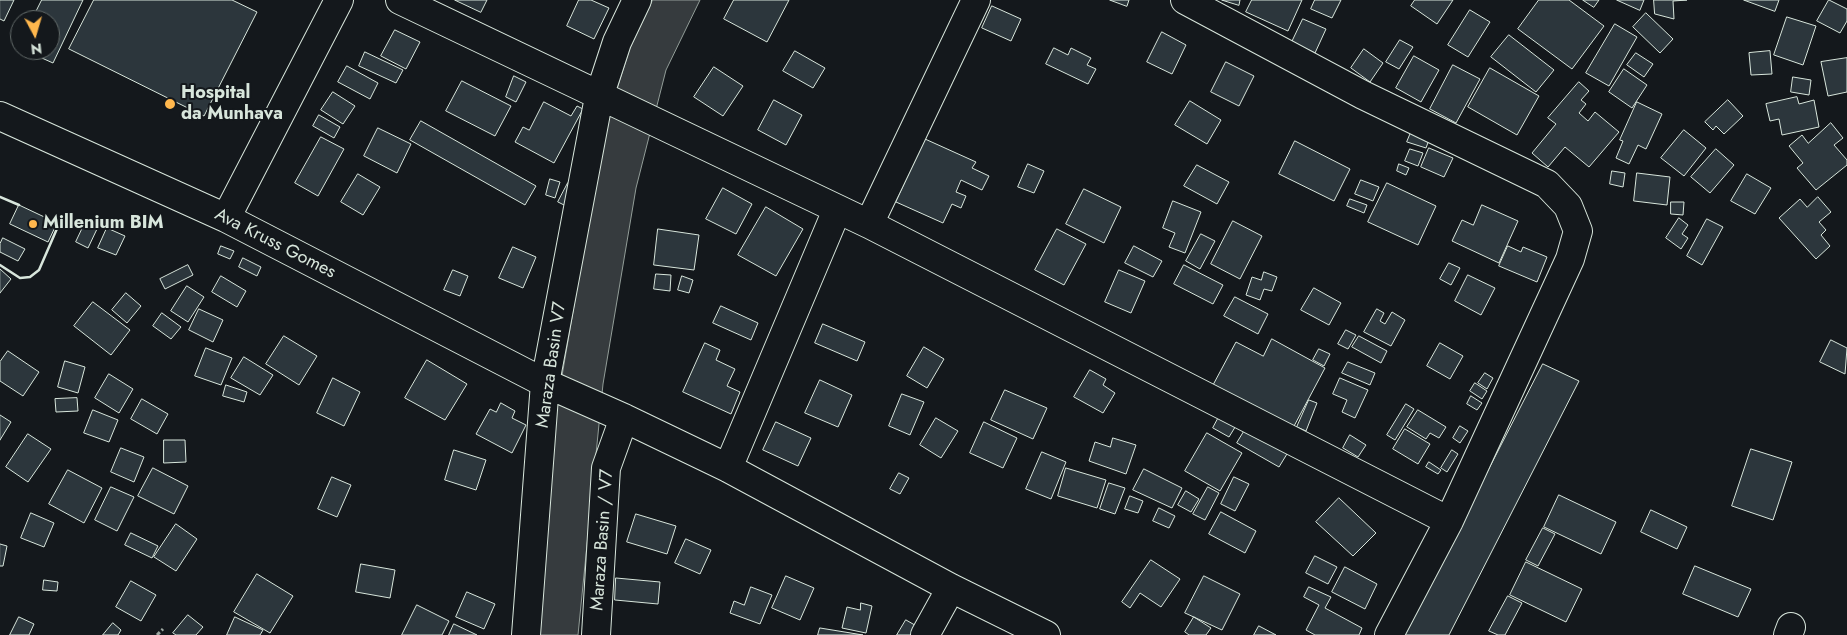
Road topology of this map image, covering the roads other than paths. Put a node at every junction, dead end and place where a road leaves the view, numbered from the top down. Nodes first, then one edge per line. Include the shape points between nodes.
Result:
1 (339, 0) edge
2 (400, 0) edge
3 (637, 0) edge
4 (976, 0) edge
5 (1185, 0) edge
6 (599, 97) junction
7 (0, 116) edge
8 (837, 210) junction
9 (226, 218) junction
10 (869, 224) junction
11 (545, 383) junction
12 (624, 418) junction
13 (728, 468) junction
14 (1449, 521) junction
15 (951, 588) junction
16 (526, 635) edge
17 (596, 635) edge
18 (925, 635) edge
19 (1046, 635) edge
20 (1388, 635) edge

1 - 9 street
2 - 6 street
3 - 6 street, Maraza Basin V7 via 617,42
4 - 10 street
5 - 14 street via 1363,95 1547,184 1568,206 1578,231 1570,259
6 - 8 street
6 - 11 street, Maraza Basin V7
7 - 9 street, Ava Kruss Gomes
8 - 10 street
8 - 13 street
9 - 11 street, Ava Kruss Gomes
10 - 14 street
11 - 12 street, Ava Kruss Gomes
11 - 16 street, Maraza Basin V7
12 - 13 street, Ava Kruss Gomes
12 - 17 street, Maraza Basin / V7 via 606,468
13 - 15 street, Ava Kruss Gomes
14 - 20 street
15 - 18 street
15 - 19 street, Ava Kruss Gomes

